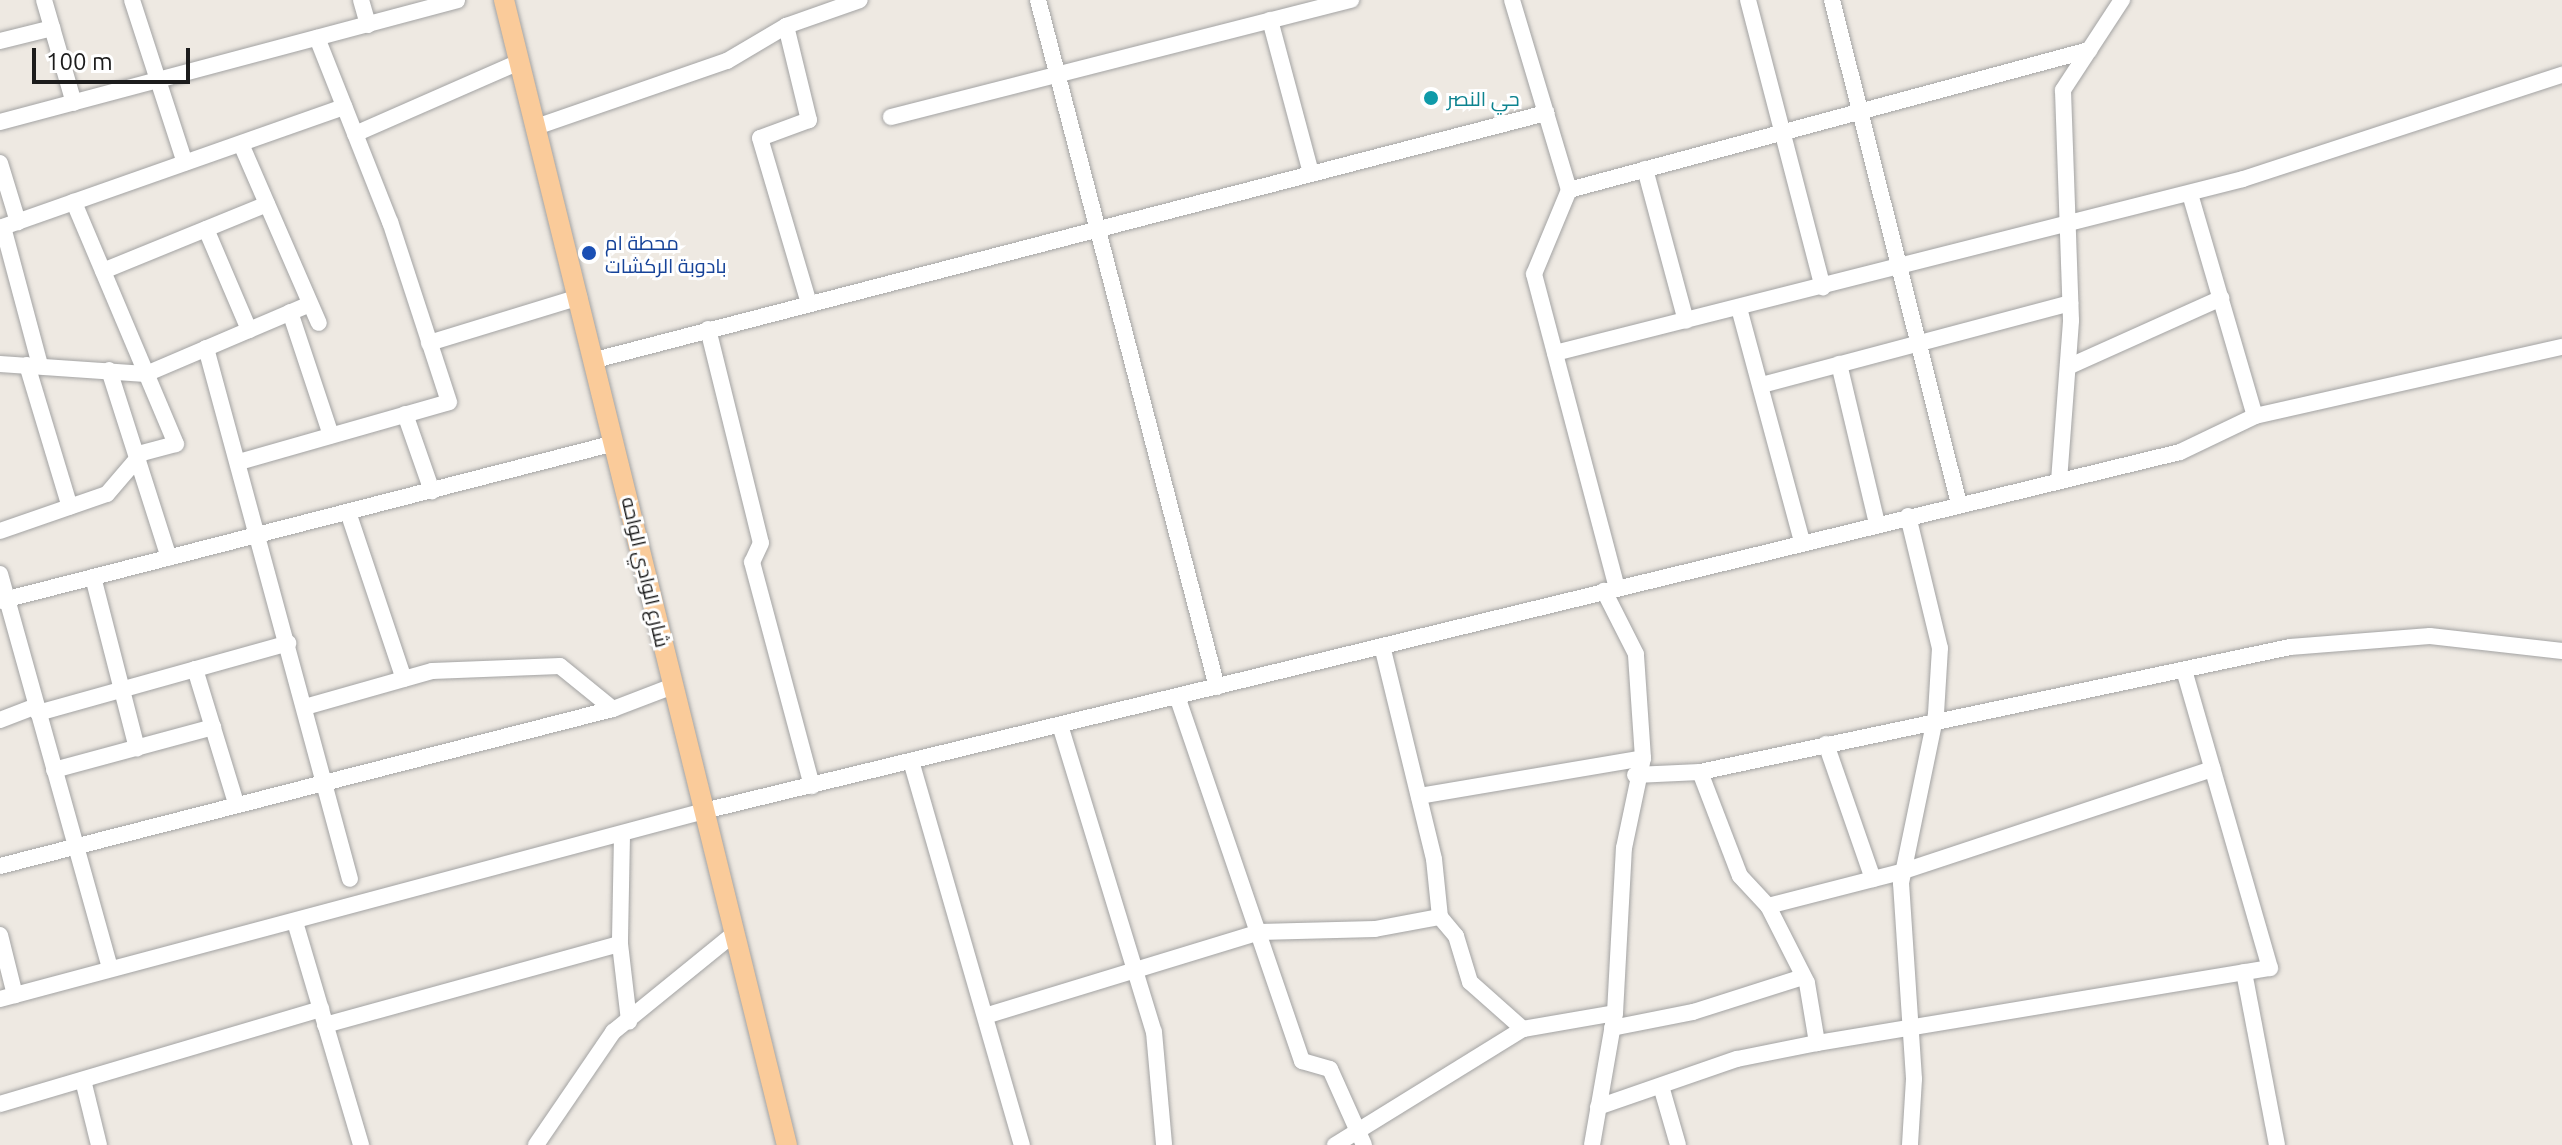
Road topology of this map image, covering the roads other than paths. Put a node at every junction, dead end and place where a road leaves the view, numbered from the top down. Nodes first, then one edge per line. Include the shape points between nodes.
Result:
1 (44, 0) edge
2 (152, 0) edge
3 (361, 0) edge
4 (457, 0) edge
5 (504, 0) edge
6 (860, 0) edge
7 (1038, 0) edge
8 (1351, 0) edge
9 (1512, 0) edge
10 (1748, 0) edge
11 (1832, 0) edge
12 (2122, 0) edge
13 (133, 3) edge
14 (1270, 20) junction
15 (368, 25) junction
16 (786, 26) junction
17 (52, 28) junction
18 (317, 38) junction
19 (0, 41) edge
20 (2089, 50) junction
21 (519, 62) junction
22 (1057, 74) junction
23 (2562, 75) edge
24 (156, 81) junction
25 (74, 103) junction
26 (344, 107) junction
27 (1860, 111) junction
28 (1546, 113) junction
29 (891, 117) dead end
30 (0, 122) edge
31 (536, 127) junction
32 (1782, 132) junction
33 (355, 134) junction
34 (241, 144) junction
35 (0, 163) edge
36 (185, 163) junction
37 (1645, 169) junction
38 (1311, 173) junction
39 (1569, 190) junction
40 (2190, 194) junction
41 (74, 202) junction
42 (267, 204) junction
43 (7, 225) edge
44 (2066, 226) junction
45 (206, 229) junction
46 (1098, 229) junction
47 (1899, 268) junction
48 (103, 271) junction
49 (1823, 287) junction
50 (579, 297) junction
51 (2221, 298) junction
52 (809, 303) junction
53 (2070, 303) junction
54 (310, 304) junction
55 (1739, 308) junction
56 (290, 312) junction
57 (1686, 321) junction
58 (319, 323) dead end
59 (708, 329) junction
60 (249, 330) junction
61 (429, 343) junction
62 (1918, 343) junction
63 (2562, 347) edge
64 (206, 348) junction
65 (1555, 353) junction
66 (595, 360) junction
67 (0, 364) edge
68 (1839, 364) junction
69 (33, 365) junction
70 (2070, 366) junction
71 (109, 370) junction
72 (146, 374) junction
73 (1762, 385) junction
74 (405, 414) junction
75 (2255, 416) junction
76 (331, 435) junction
77 (615, 443) junction
78 (137, 459) junction
79 (239, 462) junction
80 (2059, 481) junction
81 (432, 491) junction
82 (1959, 504) junction
83 (70, 507) junction
84 (348, 512) junction
85 (1908, 516) junction
86 (1877, 523) junction
87 (0, 531) edge
88 (260, 535) junction
89 (1802, 541) junction
90 (169, 558) junction
91 (0, 574) edge
92 (93, 577) junction
93 (1610, 587) junction
94 (3, 600) edge
95 (288, 643) junction
96 (1382, 646) junction
97 (2562, 651) edge
98 (195, 669) junction
99 (2184, 670) junction
100 (404, 679) junction
101 (673, 686) junction
102 (1217, 687) junction
103 (122, 689) junction
104 (1177, 696) junction
105 (305, 707) junction
106 (613, 709) junction
107 (37, 710) junction
108 (0, 720) edge
109 (1935, 720) junction
110 (1060, 725) junction
111 (213, 727) junction
112 (1826, 744) junction
113 (137, 748) junction
114 (1643, 758) junction
115 (911, 761) junction
116 (2213, 769) junction
117 (54, 770) junction
118 (1700, 772) junction
119 (1635, 775) junction
120 (325, 785) junction
121 (812, 786) junction
122 (1419, 796) junction
123 (236, 803) junction
124 (704, 811) junction
125 (622, 835) junction
126 (76, 851) junction
127 (0, 866) edge
128 (1904, 871) junction
129 (350, 879) dead end
130 (1873, 879) junction
131 (1768, 906) junction
132 (1440, 917) junction
133 (295, 922) junction
134 (1259, 932) junction
135 (735, 933) junction
136 (0, 935) edge
137 (620, 944) junction
138 (110, 969) junction
139 (1135, 970) junction
140 (2244, 972) junction
141 (1803, 977) junction
142 (7, 997) edge
143 (985, 1016) junction
144 (323, 1017) junction
145 (629, 1021) junction
146 (1614, 1021) junction
147 (1910, 1023) junction
148 (1523, 1029) junction
149 (1817, 1043) junction
150 (83, 1080) junction
151 (1661, 1086) junction
152 (0, 1104) edge
153 (1598, 1107) junction
154 (1361, 1138) edge
155 (357, 1144) edge
156 (99, 1145) edge
157 (536, 1145) edge
158 (787, 1145) edge
159 (1022, 1145) edge
160 (1164, 1145) edge
161 (1335, 1145) edge
162 (1592, 1145) edge
163 (1678, 1145) edge
164 (1910, 1145) edge
165 (2277, 1145) edge

1 - 17 street
2 - 13 street
3 - 15 street
4 - 15 street
5 - 21 main road, شارع الوادي الواحه
6 - 16 street
7 - 22 street
8 - 14 street
9 - 28 street
10 - 32 street
11 - 27 street
12 - 20 street
13 - 24 street
14 - 22 street
14 - 38 street
15 - 18 street
16 - 31 street via 727,61
16 - 52 street via 809,120 760,138
17 - 19 street
17 - 25 street
18 - 24 street
18 - 26 street
20 - 27 street
20 - 44 street via 2063,90
21 - 31 main road, شارع الوادي الواحه
21 - 33 street
22 - 29 street
22 - 46 street
23 - 40 street
24 - 25 street
24 - 36 street
25 - 30 street
26 - 33 street
26 - 34 street
27 - 32 street
27 - 47 street
28 - 38 street
28 - 39 street
31 - 50 main road, شارع الوادي الواحه
32 - 37 street
32 - 49 street
33 - 61 street
34 - 36 street
34 - 42 street
35 - 43 street
36 - 41 street
37 - 39 street
37 - 57 street
38 - 46 street
39 - 65 street via 1534,274
40 - 44 street
40 - 51 street
41 - 43 street
41 - 48 street
42 - 45 street
42 - 54 street
43 - 69 street
44 - 47 street
44 - 53 street
45 - 48 street
45 - 60 street
46 - 52 street
46 - 102 street
47 - 49 street
47 - 62 street
48 - 72 street
49 - 55 street
50 - 61 street
50 - 66 main road, شارع الوادي الواحه
51 - 70 street
51 - 75 street
52 - 59 street
53 - 62 street
53 - 70 street
54 - 56 street
54 - 58 street
55 - 57 street
55 - 73 street
56 - 60 street
56 - 76 street
57 - 65 street
59 - 66 street
59 - 121 street via 761,543 752,562
60 - 64 street
61 - 74 street via 449,402
62 - 68 street
62 - 82 street
63 - 75 street
64 - 72 street
64 - 79 street
65 - 93 street
66 - 77 main road, شارع الوادي الواحه
67 - 69 street
68 - 73 street
68 - 86 street
69 - 71 street
69 - 83 street
70 - 80 street
71 - 72 street
71 - 78 street
72 - 78 street via 176,444
73 - 89 street
74 - 76 street
74 - 81 street
75 - 80 street via 2180,452
76 - 79 street
77 - 81 street
77 - 101 main road, شارع الوادي الواحه
78 - 83 street via 107,494
78 - 90 street
79 - 88 street
80 - 82 street
81 - 84 street
82 - 85 street
83 - 87 street
84 - 88 street
84 - 100 street
85 - 86 street
85 - 109 street via 1940,648
86 - 89 street
88 - 90 street
88 - 95 street
89 - 93 street
90 - 92 street
91 - 94 street
92 - 94 street
92 - 103 street
93 - 96 street
93 - 114 street via 1636,654
94 - 107 street
95 - 98 street
95 - 105 street
96 - 102 street
96 - 122 street
97 - 99 street via 2430,636 2290,647
98 - 103 street
98 - 111 street
99 - 109 street
99 - 116 street
100 - 105 street
100 - 106 street via 432,671 560,666
101 - 106 street
101 - 124 main road, شارع الوادي الواحه
102 - 104 street
103 - 107 street
103 - 113 street
104 - 110 street
104 - 134 street
105 - 120 street
106 - 120 street
107 - 108 street
107 - 117 street
109 - 112 street
109 - 128 street
110 - 115 street
110 - 139 street
111 - 113 street
111 - 123 street
112 - 118 street
112 - 130 street
113 - 117 street
114 - 119 street
114 - 122 street
115 - 121 street
115 - 143 street
116 - 128 street
116 - 140 street via 2270,968
117 - 126 street
118 - 119 street
118 - 131 street via 1740,876
119 - 146 street
120 - 123 street
120 - 129 street
121 - 124 street
122 - 132 street
123 - 126 street
124 - 125 street
124 - 135 main road, شارع الوادي الواحه
125 - 133 street
125 - 137 street
126 - 127 street
126 - 138 street
128 - 130 street
128 - 147 street
130 - 131 street
131 - 141 street
132 - 134 street via 1375,929
132 - 148 street via 1456,936 1470,982
133 - 138 street
133 - 144 street
134 - 139 street
134 - 154 street via 1302,1061 1330,1069
135 - 145 street
135 - 158 main road, شارع الوادي الواحه
136 - 142 street
137 - 144 street
137 - 145 street
138 - 142 street
139 - 143 street
139 - 160 street via 1154,1032
140 - 147 street
140 - 165 street
141 - 146 street via 1693,1012
141 - 149 street
143 - 159 street
144 - 150 street
144 - 155 street
145 - 157 street via 613,1032
146 - 148 street
146 - 153 street
147 - 149 street
147 - 164 street
148 - 154 street
149 - 151 street
150 - 152 street
150 - 156 street
151 - 153 street
151 - 163 street
153 - 162 street
154 - 161 street

